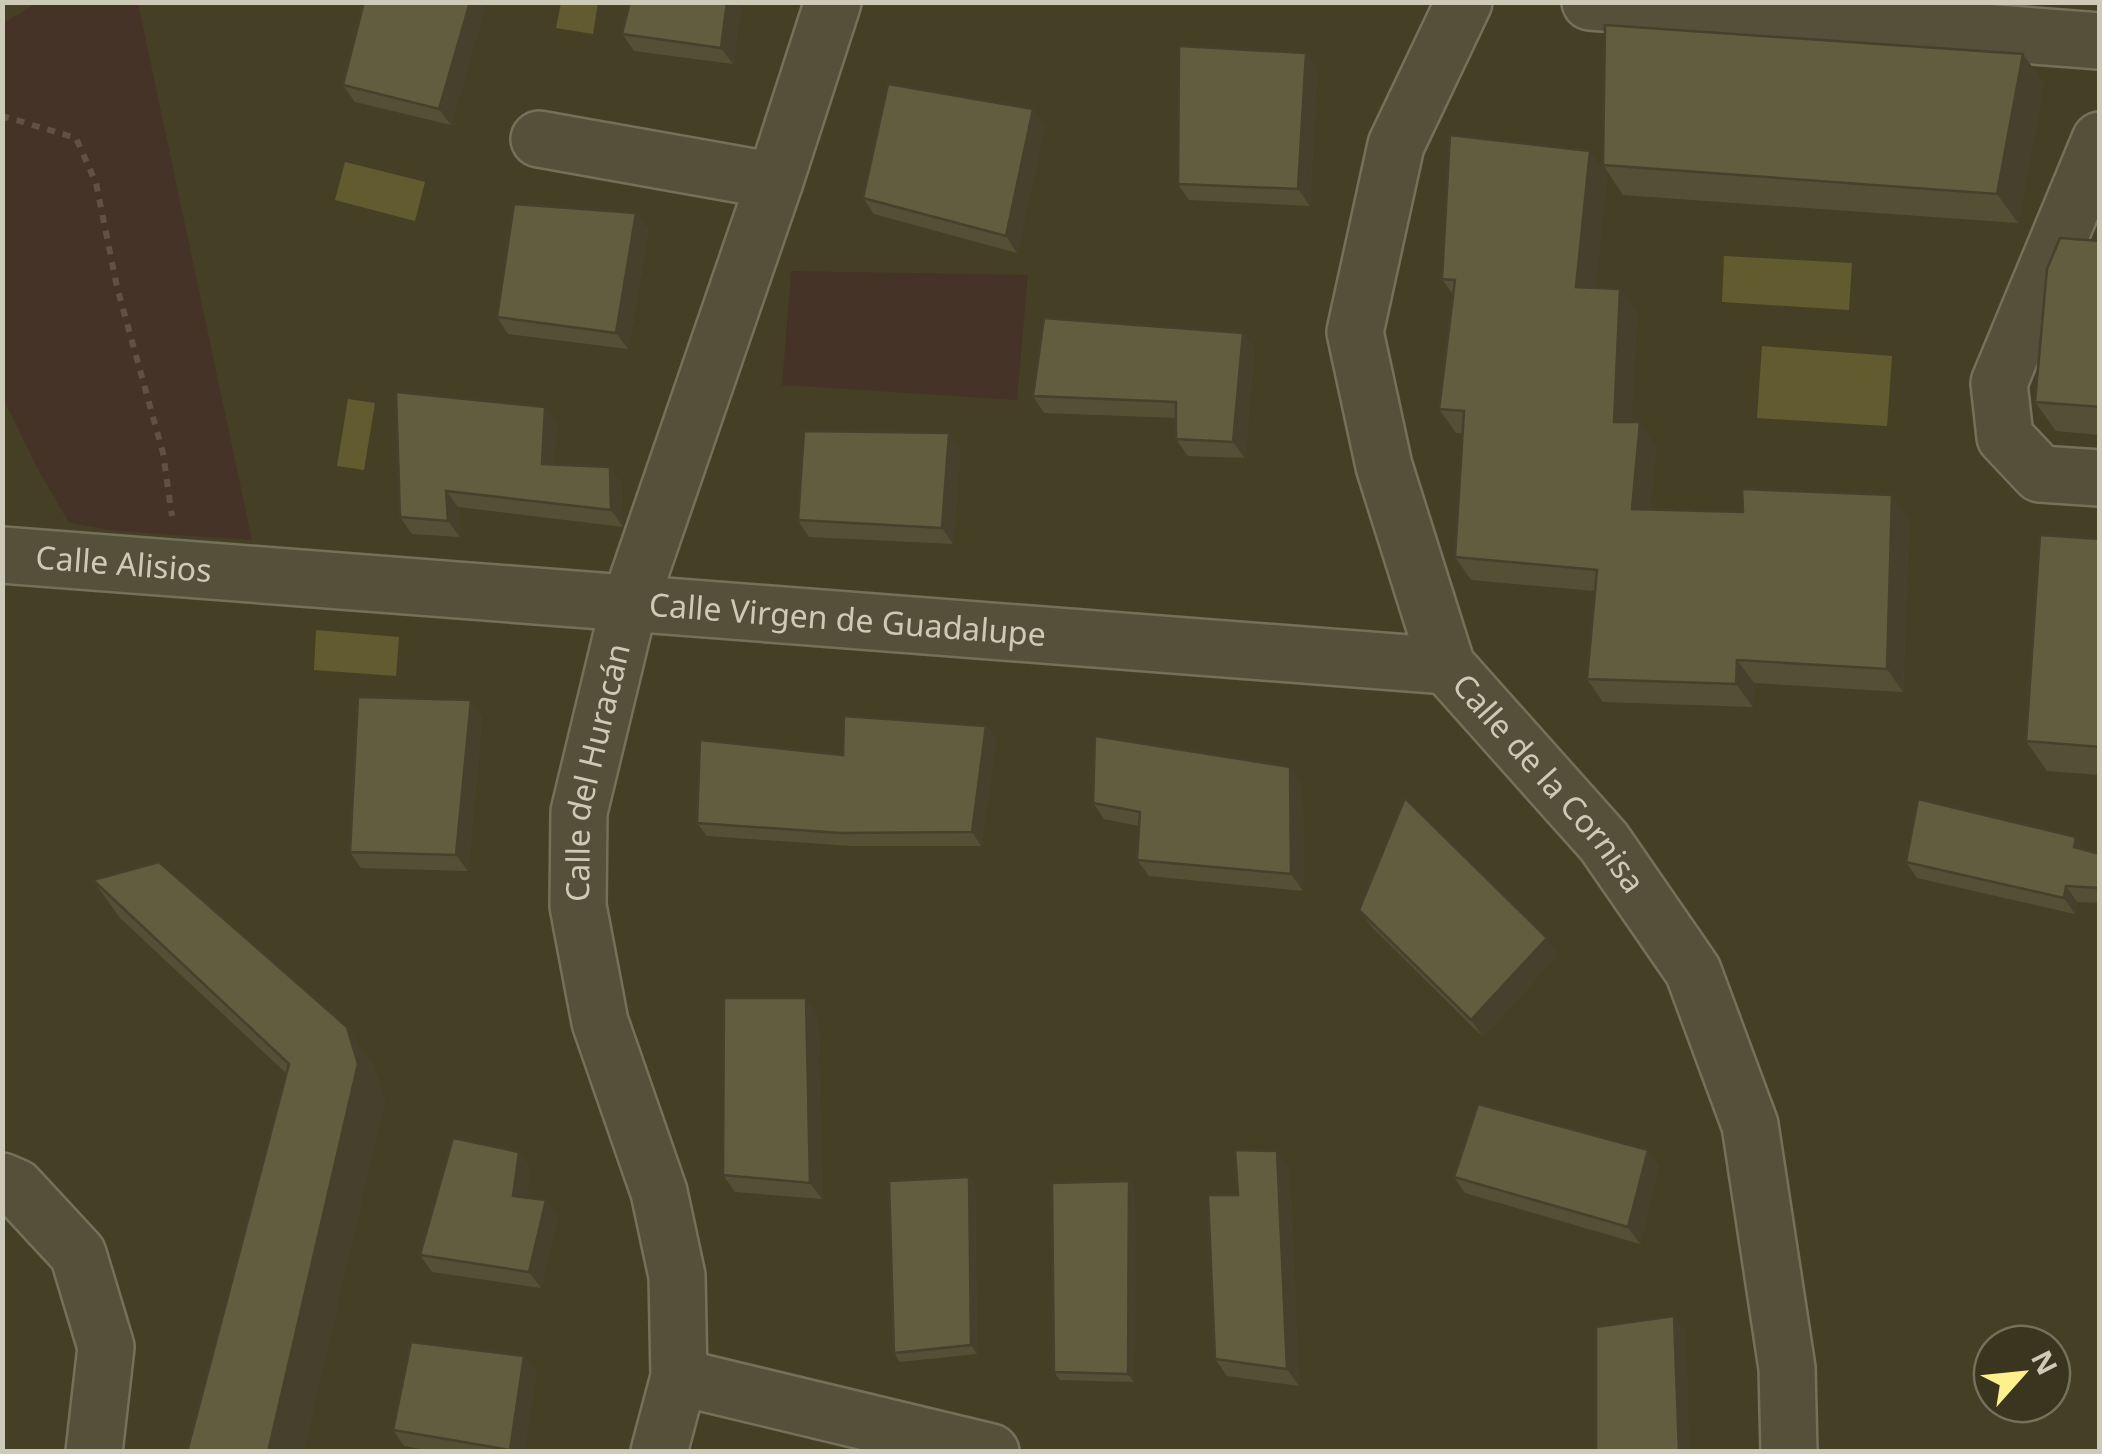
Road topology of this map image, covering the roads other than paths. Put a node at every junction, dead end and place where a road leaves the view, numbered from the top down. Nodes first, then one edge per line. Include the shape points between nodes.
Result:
1 (833, 2) edge
2 (1464, 2) edge
3 (1590, 2) edge
4 (2100, 41) edge
5 (538, 138) dead end
6 (2100, 140) edge
7 (775, 181) junction
8 (2100, 478) edge
9 (2, 555) edge
10 (248, 571) joint
11 (629, 605) junction
12 (1447, 666) junction
13 (2, 1181) edge
14 (679, 1376) junction
15 (94, 1452) edge
16 (659, 1452) edge
17 (992, 1452) edge
18 (1789, 1452) edge

1 - 7 street, Calle del Huracán
2 - 12 street, Calle de la Cornisa via 1396,145 1355,332 1384,466
3 - 4 street
5 - 7 street
6 - 8 street via 1999,384 2005,437 2040,474
7 - 11 street, Calle del Huracán
9 - 10 street, Calle Alisios
10 - 11 street, Calle Virgen de Guadalupe
11 - 12 street, Calle Virgen de Guadalupe
11 - 14 street, Calle del Huracán via 579,812 578,906 600,1022 659,1192 677,1276
12 - 18 street, Calle de la Cornisa via 1604,842 1693,972 1750,1124 1787,1368
13 - 15 street via 16,1187 78,1254 106,1348
14 - 16 street, Calle del Huracán
14 - 17 street

